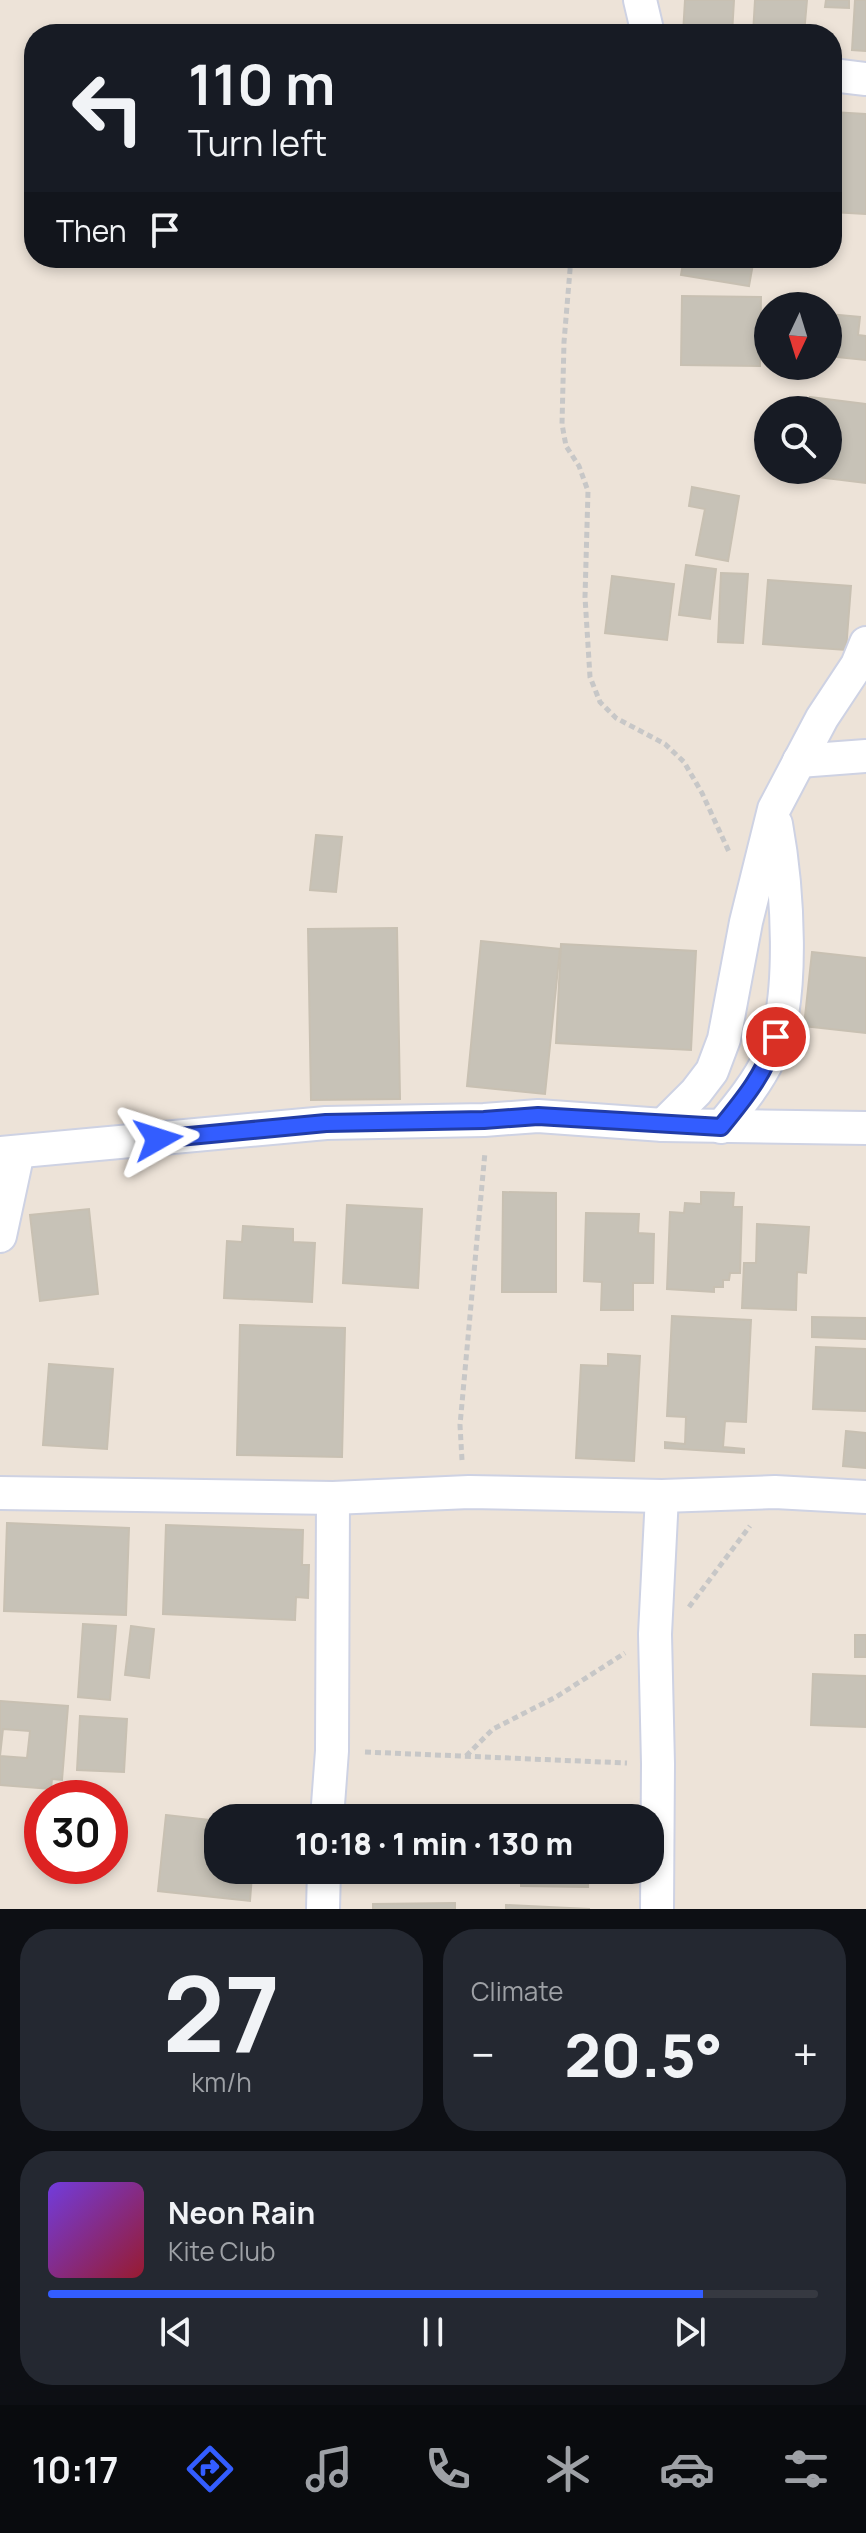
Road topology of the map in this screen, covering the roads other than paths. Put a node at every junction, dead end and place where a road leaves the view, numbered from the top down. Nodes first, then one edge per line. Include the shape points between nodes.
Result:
1 (640, 0) edge
2 (646, 24) edge
3 (842, 76) edge
4 (866, 79) edge
5 (866, 643) edge
6 (866, 756) edge
7 (799, 761) junction
8 (774, 809) junction
9 (663, 1125) junction
10 (721, 1127) junction
11 (866, 1128) edge
12 (9, 1153) edge
13 (0, 1236) edge
14 (0, 1493) edge
15 (662, 1496) junction
16 (866, 1497) edge
17 (333, 1498) junction
18 (328, 1804) edge
19 (324, 1884) edge
20 (323, 1909) edge
21 (657, 1909) edge

1 - 2 street
3 - 4 street
5 - 7 street
6 - 7 street
7 - 8 street
8 - 9 street via 724,1039 712,1071
8 - 10 street via 786,893 781,1021 772,1053 753,1088
9 - 10 street
9 - 12 street via 538,1116 326,1123
10 - 11 street
12 - 13 street
14 - 17 street
15 - 16 street via 775,1492
15 - 17 street via 469,1492
15 - 21 street via 655,1634
17 - 18 street
19 - 20 street

